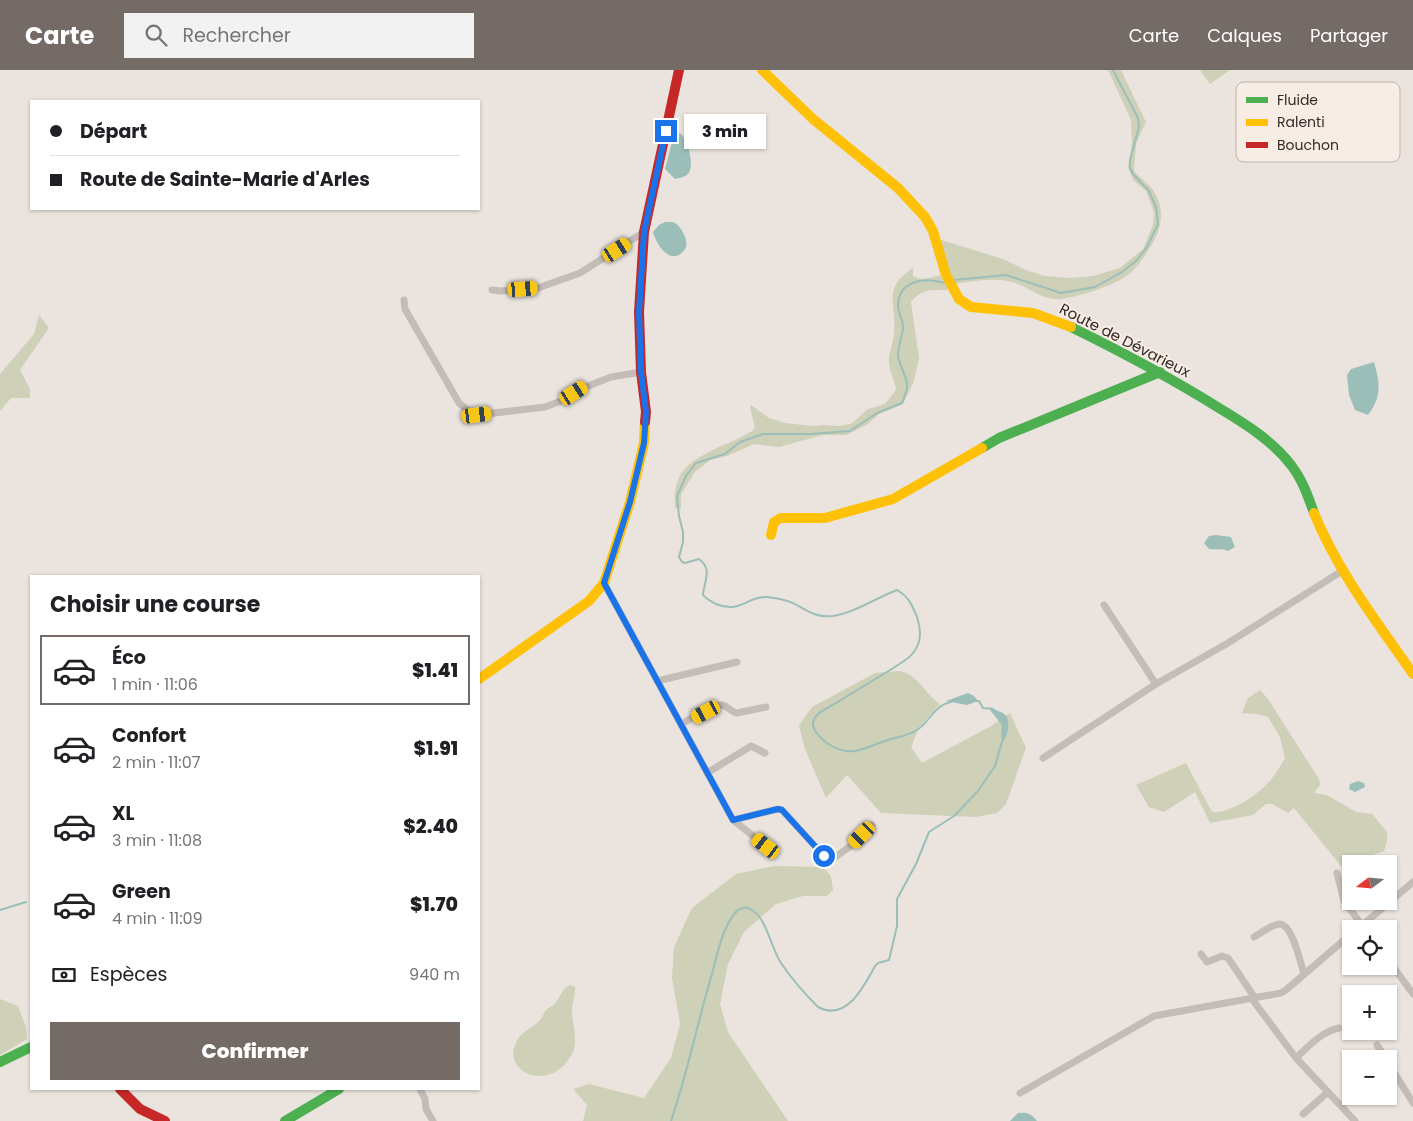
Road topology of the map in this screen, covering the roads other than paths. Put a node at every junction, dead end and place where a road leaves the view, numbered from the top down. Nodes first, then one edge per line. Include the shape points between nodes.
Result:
1 (679, 70) edge
2 (762, 70) edge
3 (644, 232) junction
4 (492, 290) dead end
5 (404, 300) dead end
6 (641, 372) junction
7 (1160, 372) junction
8 (771, 535) dead end
9 (1342, 571) junction
10 (604, 583) junction
11 (1104, 605) dead end
12 (737, 662) dead end
13 (1413, 674) edge
14 (480, 678) edge
15 (657, 681) junction
16 (1156, 684) junction
17 (766, 707) dead end
18 (681, 724) junction
19 (765, 753) dead end
20 (1042, 758) dead end
21 (707, 773) junction
22 (733, 820) junction
23 (872, 825) dead end
24 (766, 846) dead end
25 (1337, 873) dead end
26 (1413, 882) edge
27 (1357, 920) edge
28 (1371, 920) edge
29 (1254, 937) dead end
30 (1342, 942) edge
31 (1200, 954) dead end
32 (1397, 973) edge
33 (1304, 974) junction
34 (1413, 994) edge
35 (1253, 999) junction
36 (1339, 1028) dead end
37 (1377, 1046) dead end
38 (30, 1047) edge
39 (1380, 1050) edge
40 (1296, 1058) junction
41 (0, 1062) edge
42 (1397, 1077) edge
43 (121, 1090) edge
44 (337, 1090) edge
45 (420, 1090) edge
46 (1328, 1092) junction
47 (1020, 1093) dead end
48 (1413, 1103) edge
49 (1303, 1114) dead end
50 (166, 1121) edge
51 (285, 1121) edge
52 (433, 1121) edge
53 (1355, 1121) edge

1 - 3 street
2 - 7 street, Route de Dévarieux via 813,119 898,188 925,217 933,231 946,275 959,299 971,307 1033,313 1066,324
3 - 4 street via 580,273 535,288
3 - 6 street via 639,312
5 - 6 street via 405,309 459,404 472,414 545,407 611,377
6 - 10 street via 646,412 644,443 630,502
7 - 8 street via 999,438 893,500 825,518 782,518 774,522
7 - 9 street, Route de Dévarieux via 1244,423 1280,452 1302,482 1324,538
9 - 13 street, Route de Dévarieux
9 - 16 street
10 - 14 street via 589,601
10 - 15 street
11 - 16 street
12 - 15 street
15 - 18 street
16 - 20 street
17 - 18 street via 736,713 727,706 719,705
18 - 21 street
19 - 21 street via 751,746
21 - 22 street
22 - 23 street via 782,810 821,853 831,858 852,845
22 - 24 street
25 - 27 street via 1344,901
26 - 28 street
29 - 33 street via 1276,925 1286,927
30 - 33 street
31 - 35 street via 1207,962 1219,957 1228,958
32 - 34 street
33 - 35 street via 1286,990
35 - 40 street
35 - 47 street via 1154,1016
36 - 40 street via 1318,1038
37 - 39 street
38 - 41 street
40 - 46 street
42 - 48 street
43 - 50 street via 135,1107
44 - 51 street
45 - 52 street
46 - 49 street
46 - 53 street

